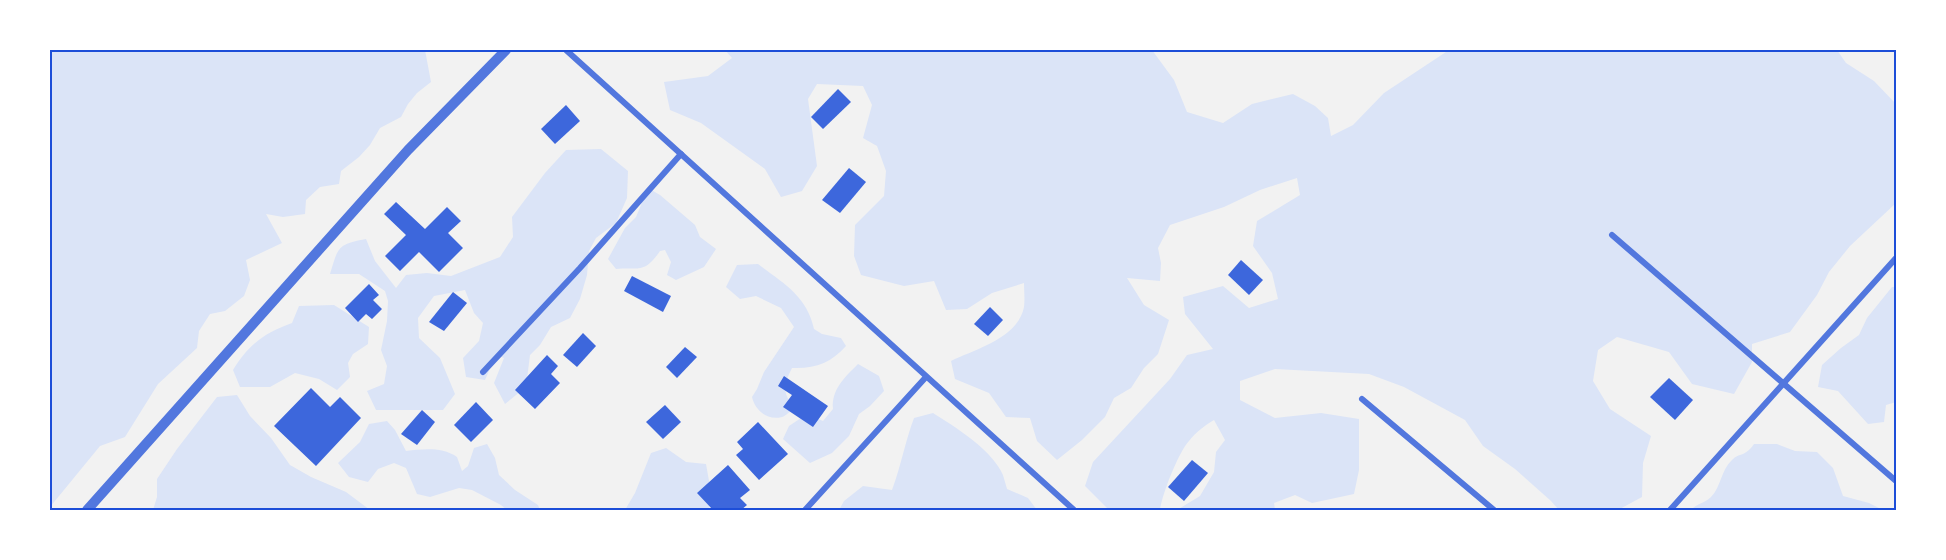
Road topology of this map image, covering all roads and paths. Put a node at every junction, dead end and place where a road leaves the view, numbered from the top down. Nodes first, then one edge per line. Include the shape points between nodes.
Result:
1 (506, 50) edge
2 (566, 50) edge
3 (681, 154) junction
4 (1612, 235) dead end
5 (1896, 258) edge
6 (483, 372) dead end
7 (926, 377) junction
8 (1784, 384) junction
9 (1362, 399) dead end
10 (1896, 481) edge
11 (87, 510) edge
12 (805, 510) edge
13 (1074, 510) edge
14 (1494, 510) edge
15 (1670, 510) edge

1 - 11 street via 408,150
2 - 3 street
3 - 6 street
3 - 7 street
4 - 8 street
5 - 8 street
7 - 12 street
7 - 13 street
8 - 10 street
8 - 15 street
9 - 14 street

